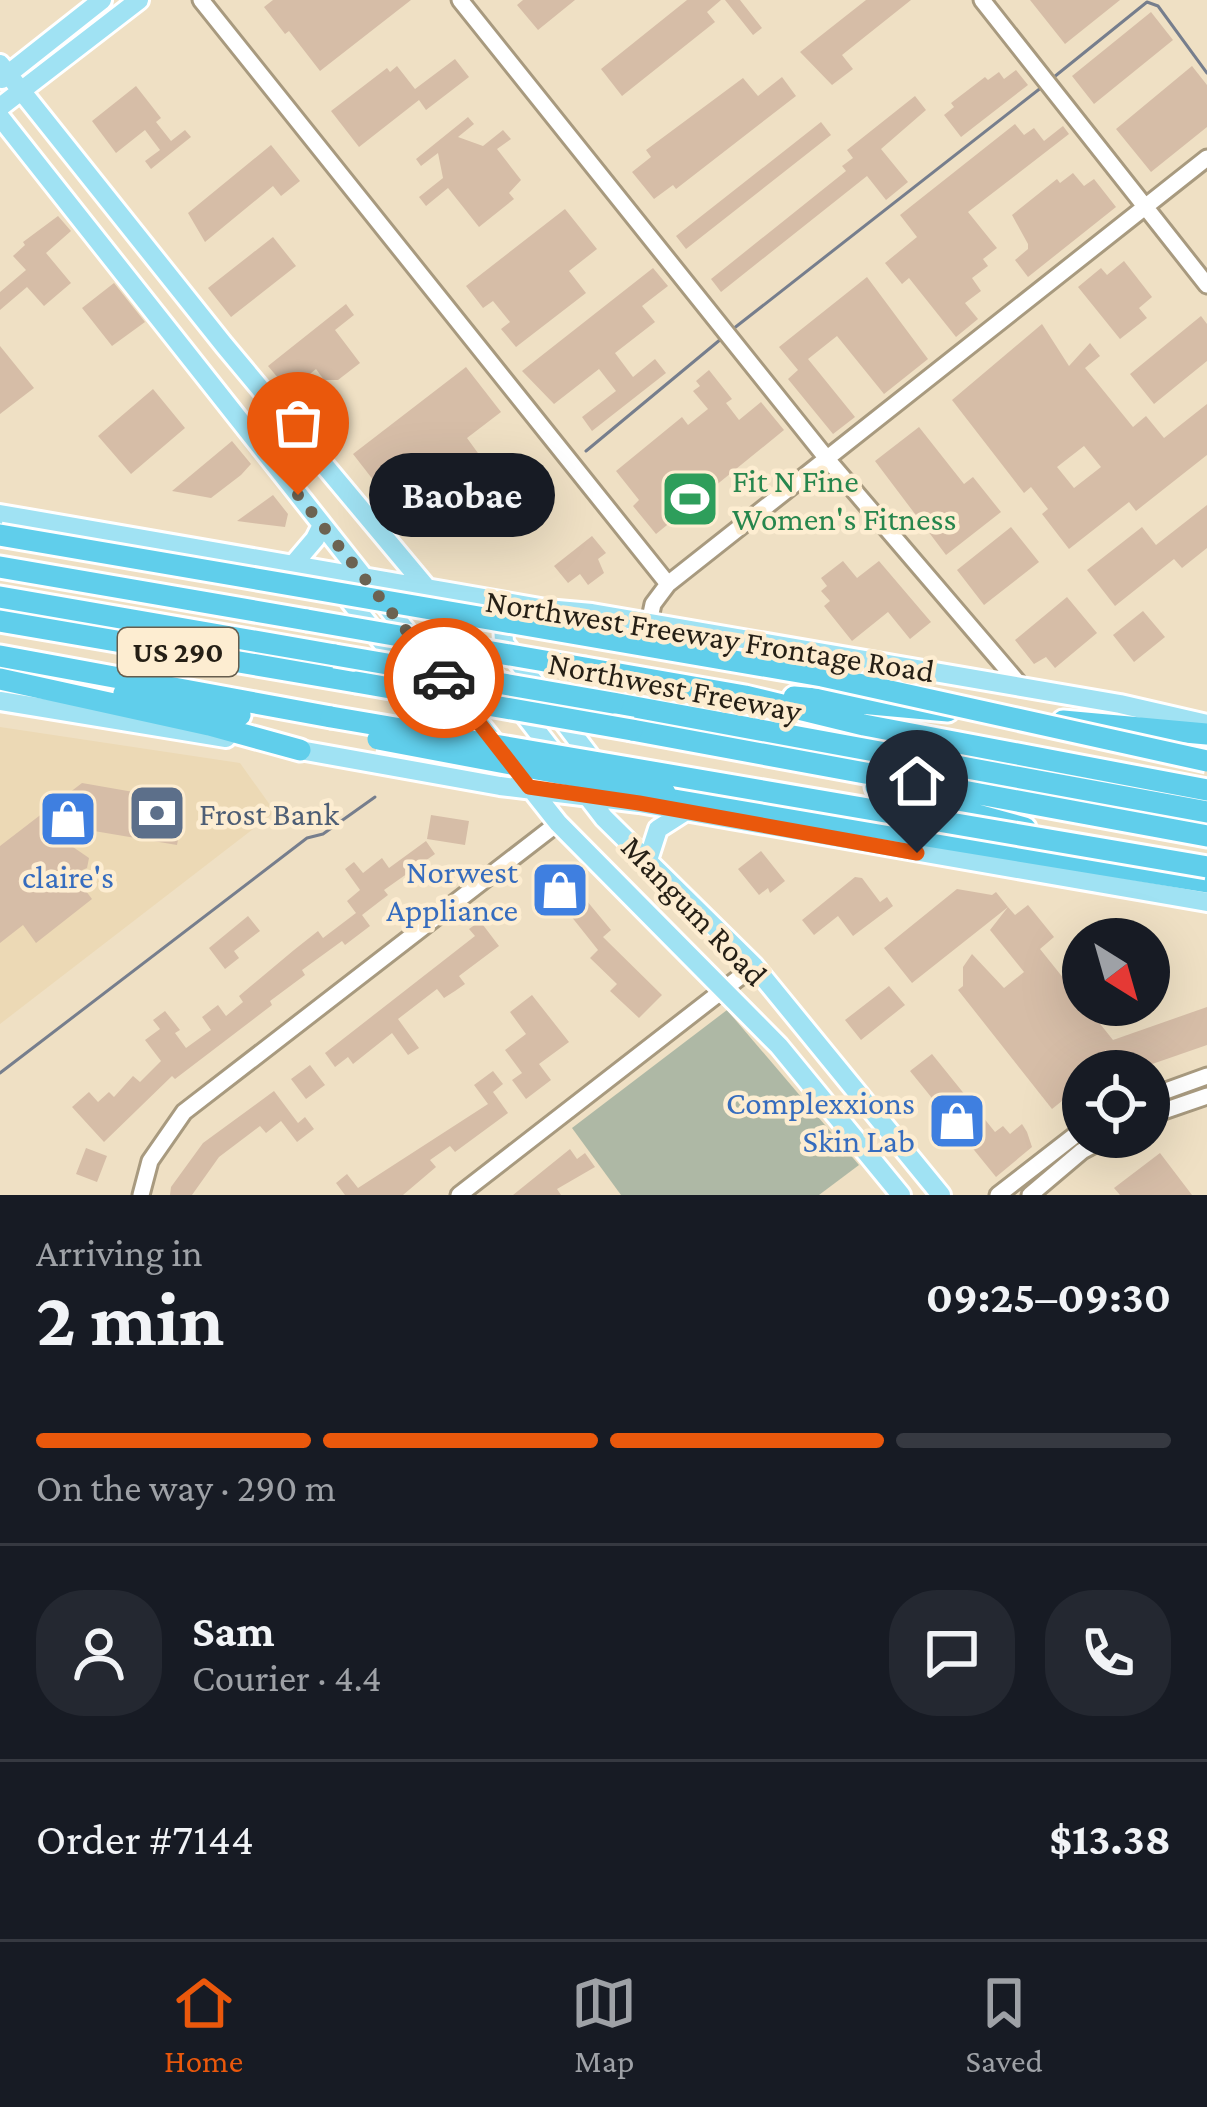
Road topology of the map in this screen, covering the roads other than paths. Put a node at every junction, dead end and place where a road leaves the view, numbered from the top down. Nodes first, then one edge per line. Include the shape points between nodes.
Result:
1 (102, 0) edge
2 (139, 0) edge
3 (202, 0) edge
4 (460, 0) edge
5 (982, 0) edge
6 (3, 73) edge
7 (22, 90) junction
8 (0, 107) edge
9 (0, 117) edge
10 (1207, 158) edge
11 (1145, 207) junction
12 (146, 249) junction
13 (123, 268) junction
14 (1207, 285) edge
15 (278, 409) junction
16 (249, 434) junction
17 (828, 460) junction
18 (0, 514) edge
19 (322, 525) junction
20 (0, 535) edge
21 (292, 566) junction
22 (0, 567) edge
23 (314, 569) junction
24 (363, 575) junction
25 (668, 584) junction
26 (426, 587) junction
27 (0, 597) edge
28 (546, 609) junction
29 (0, 621) edge
30 (650, 622) junction
31 (0, 656) edge
32 (0, 665) edge
33 (0, 679) edge
34 (1022, 687) junction
35 (745, 696) junction
36 (0, 701) edge
37 (1207, 724) edge
38 (1207, 734) edge
39 (300, 750) junction
40 (1207, 761) edge
41 (832, 766) junction
42 (411, 769) junction
43 (529, 787) junction
44 (1207, 790) edge
45 (586, 795) junction
46 (639, 803) junction
47 (1207, 812) edge
48 (683, 813) junction
49 (558, 823) junction
50 (1207, 836) edge
51 (648, 860) junction
52 (1207, 867) edge
53 (1207, 880) edge
54 (1207, 902) edge
55 (754, 966) junction
56 (725, 989) junction
57 (1207, 1076) edge
58 (1170, 1089) edge
59 (861, 1095) junction
60 (1207, 1096) edge
61 (1170, 1109) edge
62 (836, 1115) junction
63 (1062, 1145) edge
64 (1074, 1158) edge
65 (141, 1195) edge
66 (459, 1195) edge
67 (901, 1195) edge
68 (941, 1195) edge
69 (998, 1195) edge
70 (1030, 1195) edge

1 - 6 main road
2 - 7 main road
3 - 25 street
4 - 17 street
5 - 11 street
6 - 7 main road, Mangum Road
7 - 8 main road
7 - 12 main road, Mangum Road
9 - 13 main road, Mangum Road
10 - 11 street
11 - 14 street
11 - 17 street
12 - 13 main road
12 - 15 main road, Mangum Road
13 - 16 main road, Mangum Road
15 - 16 main road
15 - 26 main road, Mangum Road
16 - 19 main road, Mangum Road
17 - 25 street
17 - 34 street
18 - 21 main road, Northwest Freeway Frontage Road
19 - 21 main road
19 - 24 main road, Mangum Road
20 - 40 highway, bridge via 822,676
21 - 23 main road, Northwest Freeway Frontage Road
22 - 35 highway, Northwest Freeway / US 290, bridge
23 - 24 main road, Northwest Freeway Frontage Road
23 - 42 main road via 357,609 436,711 441,739
24 - 26 main road, Northwest Freeway Frontage Road
24 - 43 main road, Mangum Road
25 - 30 street
26 - 28 main road, Northwest Freeway Frontage Road
26 - 45 main road, Mangum Road
27 - 47 highway, bridge
28 - 30 main road, Northwest Freeway Frontage Road
28 - 46 main road via 503,622 504,643 601,771
29 - 41 highway, Northwest Freeway / US 290, bridge
30 - 34 main road, Northwest Freeway Frontage Road
31 - 52 highway, bridge
32 - 53 highway, bridge via 665,793
33 - 39 highway
34 - 37 main road, Northwest Freeway Frontage Road
35 - 38 highway
35 - 44 highway, Northwest Freeway / US 290
36 - 39 main road
39 - 42 main road
41 - 50 highway, Northwest Freeway / US 290
41 - 53 highway via 863,783
42 - 43 main road
43 - 45 main road
43 - 49 main road, Mangum Road
45 - 46 main road
45 - 51 main road, Mangum Road
46 - 48 main road
48 - 51 main road via 658,829
48 - 54 main road
49 - 56 main road, Mangum Road
49 - 65 street via 184,1112 150,1161
51 - 55 main road, Mangum Road
55 - 56 street
55 - 59 main road, Mangum Road
56 - 62 main road, Mangum Road
56 - 66 street
57 - 58 street
59 - 62 main road
59 - 68 main road, Mangum Road
60 - 61 street
62 - 67 main road, Mangum Road
63 - 69 street
64 - 70 street

